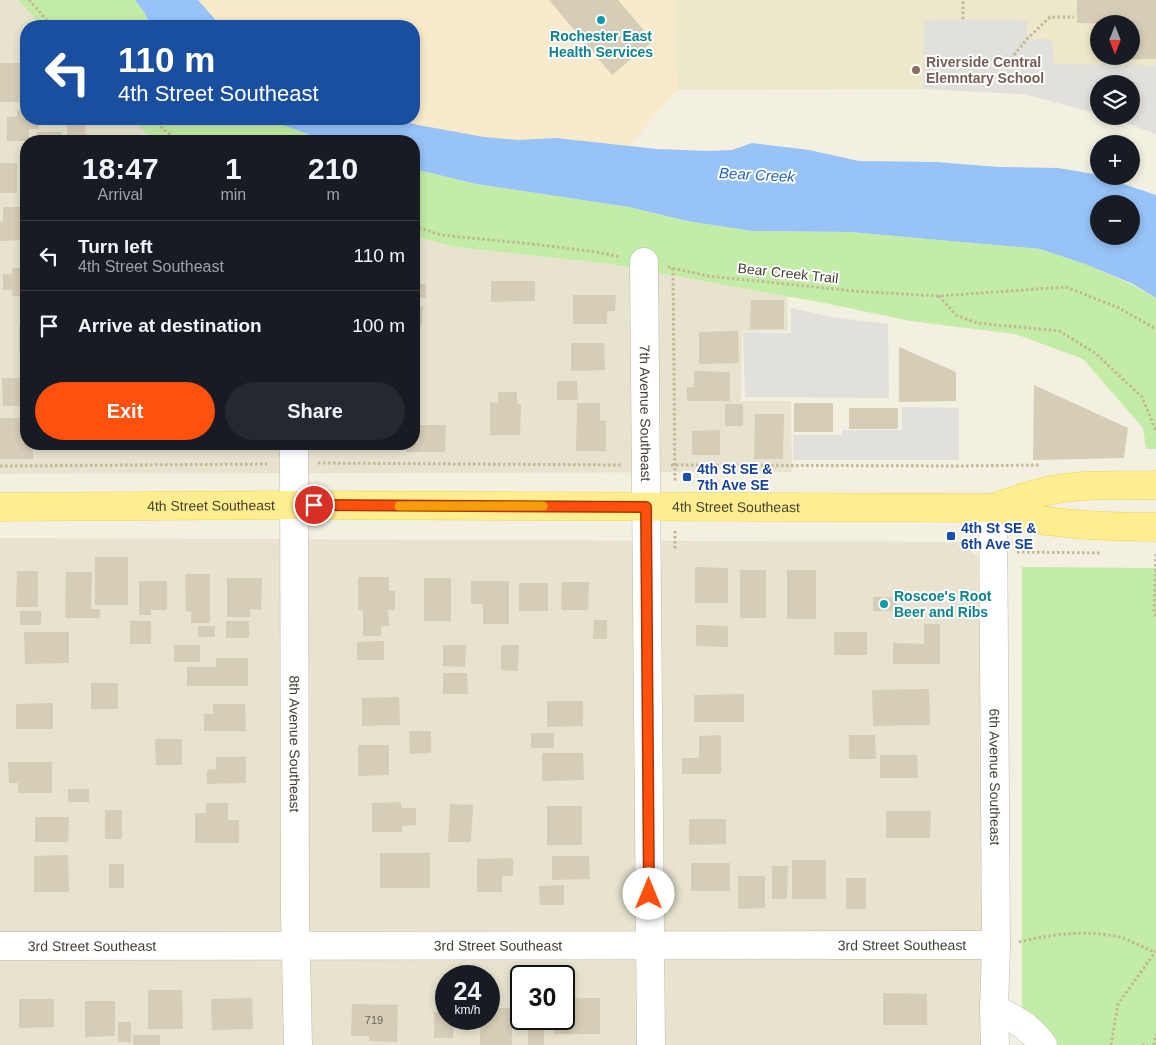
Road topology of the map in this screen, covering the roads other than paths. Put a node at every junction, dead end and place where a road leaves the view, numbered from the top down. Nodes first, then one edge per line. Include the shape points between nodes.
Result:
1 (644, 262) road end
2 (294, 454) edge
3 (1156, 485) edge
4 (294, 505) junction
5 (0, 507) edge
6 (646, 507) junction
7 (993, 508) junction
8 (1156, 527) edge
9 (996, 945) junction
10 (0, 946) edge
11 (296, 946) junction
12 (649, 946) junction
13 (994, 1009) junction
14 (298, 1045) edge
15 (651, 1045) edge
16 (995, 1045) edge
17 (1043, 1045) edge

1 - 6 street, 7th Avenue Southeast
2 - 4 street, 8th Avenue Southeast
3 - 7 main road, 4th Street Southeast via 1054,489
4 - 5 main road, 4th Street Southeast
4 - 6 main road, 4th Street Southeast
4 - 11 street, 8th Avenue Southeast
6 - 7 main road, 4th Street Southeast
6 - 12 street, 7th Avenue Southeast
7 - 8 main road, 4th Street Southeast via 1063,523
7 - 9 street, 6th Avenue Southeast
9 - 12 street, 3rd Street Southeast
9 - 13 street, 6th Avenue Southeast
10 - 11 street, 3rd Street Southeast
11 - 12 street, 3rd Street Southeast
11 - 14 street, 8th Avenue Southeast
12 - 15 street, 7th Avenue Southeast
13 - 16 street, 6th Avenue Southeast
13 - 17 street via 1020,1021

